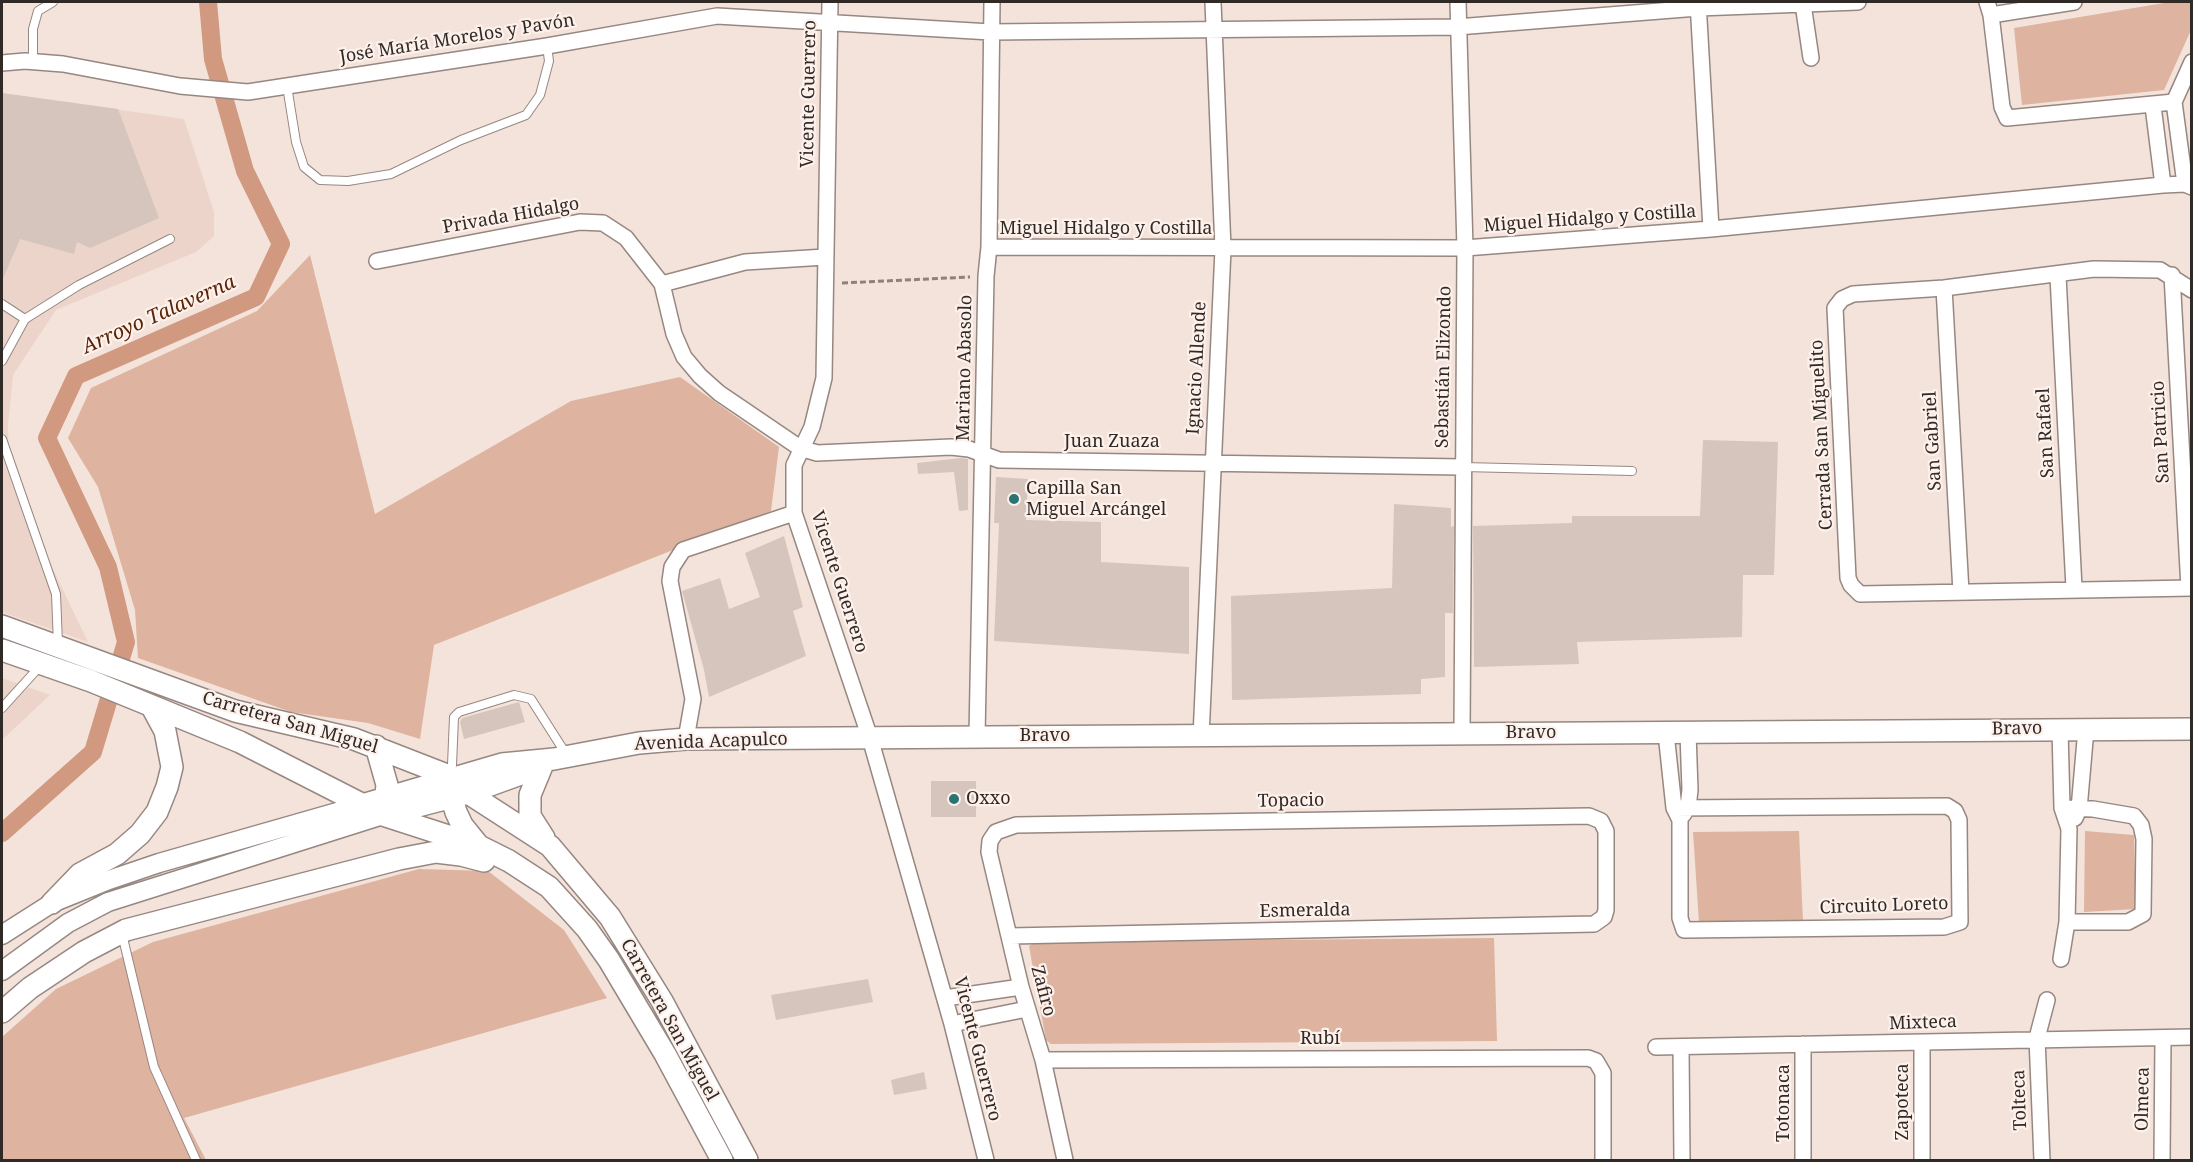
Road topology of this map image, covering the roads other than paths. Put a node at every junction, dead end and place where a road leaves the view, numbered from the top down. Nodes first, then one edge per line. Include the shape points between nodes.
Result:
1 (52, 2) edge
2 (830, 2) edge
3 (992, 2) edge
4 (1213, 2) edge
5 (1458, 2) edge
6 (1858, 2) edge
7 (2074, 2) edge
8 (1803, 4) junction
9 (1698, 5) edge
10 (1989, 8) edge
11 (717, 9) edge
12 (829, 24) junction
13 (1457, 27) junction
14 (1213, 29) junction
15 (991, 32) junction
16 (547, 46) junction
17 (1811, 58) dead end
18 (33, 62) junction
19 (2192, 62) edge
20 (2, 63) edge
21 (287, 86) junction
22 (2174, 102) junction
23 (2152, 106) junction
24 (2163, 185) junction
25 (2188, 186) edge
26 (1711, 229) junction
27 (170, 238) dead end
28 (989, 247) junction
29 (1465, 248) junction
30 (1223, 249) junction
31 (825, 257) junction
32 (377, 261) dead end
33 (2172, 275) junction
34 (2058, 276) junction
35 (662, 284) junction
36 (1944, 288) junction
37 (2192, 290) edge
38 (2, 304) edge
39 (25, 319) junction
40 (2, 361) edge
41 (2, 439) edge
42 (800, 448) junction
43 (984, 454) junction
44 (1211, 462) junction
45 (1462, 467) junction
46 (1632, 471) dead end
47 (794, 513) junction
48 (2074, 588) junction
49 (2190, 588) edge
50 (1961, 592) junction
51 (2, 626) edge
52 (58, 645) junction
53 (2, 650) edge
54 (42, 664) junction
55 (145, 704) junction
56 (2, 708) edge
57 (2060, 729) junction
58 (2086, 729) junction
59 (2192, 729) edge
60 (1462, 732) junction
61 (1666, 733) junction
62 (1688, 733) junction
63 (977, 736) junction
64 (1201, 737) junction
65 (870, 738) junction
66 (686, 739) junction
67 (376, 746) junction
68 (554, 760) junction
69 (457, 783) junction
70 (362, 805) junction
71 (385, 807) junction
72 (2062, 808) junction
73 (2079, 809) junction
74 (1681, 812) junction
75 (2069, 829) junction
76 (996, 832) joint
77 (479, 846) junction
78 (550, 846) junction
79 (549, 887) junction
80 (52, 903) junction
81 (1601, 920) joint
82 (2067, 922) junction
83 (122, 932) junction
84 (2, 935) edge
85 (1010, 936) junction
86 (2061, 958) dead end
87 (2, 971) edge
88 (1021, 987) junction
89 (945, 998) junction
90 (2047, 1000) dead end
91 (1027, 1009) junction
92 (2, 1012) edge
93 (952, 1024) junction
94 (2192, 1037) edge
95 (2037, 1038) junction
96 (2163, 1038) junction
97 (1922, 1043) junction
98 (1803, 1044) junction
99 (1656, 1047) dead end
100 (1681, 1048) junction
101 (1043, 1060) junction
102 (196, 1161) edge
103 (722, 1161) edge
104 (747, 1161) edge
105 (986, 1161) edge
106 (1065, 1161) edge
107 (1603, 1161) edge
108 (1682, 1161) edge
109 (1803, 1161) edge
110 (1922, 1161) edge
111 (2042, 1161) edge
112 (2162, 1161) edge

1 - 18 lane via 38,11 33,29
2 - 12 street, Vicente Guerrero
3 - 15 street, Mariano Abasolo
4 - 14 street, Ignacio Allende
5 - 13 street, Sebastián Elizondo
6 - 8 street, José María Morelos y Pavón
7 - 10 street
8 - 9 street, José María Morelos y Pavón
8 - 17 street
9 - 13 street, José María Morelos y Pavón
9 - 26 street
10 - 23 street via 2002,107 2007,118
11 - 12 street, José María Morelos y Pavón
11 - 16 street, José María Morelos y Pavón
12 - 15 street, José María Morelos y Pavón
12 - 31 street, Vicente Guerrero
13 - 14 street, José María Morelos y Pavón
13 - 29 street, Sebastián Elizondo
14 - 15 street, José María Morelos y Pavón
14 - 30 street, Ignacio Allende
15 - 28 street, Mariano Abasolo
16 - 21 street, José María Morelos y Pavón
16 - 21 lane via 549,61 540,95 526,115 461,140 392,174 348,181 320,180 304,166
18 - 20 street
18 - 21 street, José María Morelos y Pavón via 123,73 180,86 248,92
19 - 22 street
22 - 23 street
22 - 25 street
23 - 24 street
24 - 25 street, Miguel Hidalgo y Costilla
24 - 26 street, Miguel Hidalgo y Costilla
26 - 29 street, Miguel Hidalgo y Costilla
27 - 39 lane via 79,285
28 - 30 street, Miguel Hidalgo y Costilla
28 - 43 street, Mariano Abasolo
29 - 30 street, Miguel Hidalgo y Costilla
29 - 45 street, Sebastián Elizondo
30 - 44 street, Ignacio Allende
31 - 35 street via 745,262
31 - 42 street, Vicente Guerrero via 824,378 812,427
32 - 35 street, Privada Hidalgo via 592,221 603,223 626,238
33 - 34 street, Cerrada San Miguelito via 2143,268 2094,269
33 - 37 street, Cerrada San Miguelito
33 - 49 street, San Patricio
34 - 36 street, Cerrada San Miguelito
34 - 48 street, San Rafael
35 - 42 street via 684,357 719,393
36 - 50 street, San Gabriel
36 - 50 street, Cerrada San Miguelito via 1853,294 1835,308 1848,578 1855,590 1869,596
38 - 39 lane
39 - 40 lane
41 - 52 lane via 56,594
42 - 43 street, Juan Zuaza via 817,453 951,447
42 - 47 street, Vicente Guerrero via 794,465
43 - 44 street, Juan Zuaza via 999,460
43 - 63 street, Mariano Abasolo
44 - 45 street, Juan Zuaza
44 - 64 street, Ignacio Allende
45 - 46 lane
45 - 60 street, Sebastián Elizondo
47 - 65 street, Vicente Guerrero
47 - 66 street via 683,550 672,567 670,581 693,699
48 - 49 street, Cerrada San Miguelito
48 - 50 street, Cerrada San Miguelito
51 - 52 main road, Carretera San Miguel
52 - 67 main road, Carretera San Miguel via 235,711
53 - 54 main road, Carretera San Miguel
54 - 55 main road, Carretera San Miguel
54 - 56 lane
55 - 70 main road, Carretera San Miguel via 240,742
55 - 80 main road via 165,731 172,766 157,812 117,854 80,874
57 - 58 main road, Bravo
57 - 62 main road, Bravo
57 - 72 street
58 - 59 main road, Bravo
58 - 73 street
60 - 61 main road, Bravo
60 - 64 main road, Bravo
61 - 62 main road, Bravo
61 - 74 street
62 - 74 street
63 - 64 main road, Bravo
63 - 65 main road, Bravo
65 - 66 main road, Avenida Acapulco
65 - 89 street, Vicente Guerrero
66 - 68 main road, Avenida Acapulco via 639,743
67 - 69 main road, Carretera San Miguel
67 - 71 main road via 387,785
68 - 69 main road, Avenida Acapulco
68 - 69 main road, Avenida Acapulco via 502,764
68 - 69 lane via 531,699 514,695 454,717
68 - 78 main road via 530,795 530,816
69 - 71 main road
69 - 77 main road via 462,825
69 - 78 main road, Carretera San Miguel
70 - 71 main road, Carretera San Miguel
70 - 80 street via 159,862
71 - 77 main road, Carretera San Miguel
71 - 87 street via 108,902 68,923
72 - 73 street
72 - 75 street
73 - 75 street
73 - 82 street via 2134,816 2138,821 2144,839 2145,910 2139,918 2128,922
74 - 74 street, Circuito Loreto via 1924,805 1951,808 1959,820 1960,922 1944,927 1687,931 1680,918
75 - 82 street
76 - 81 street, Topacio via 1016,825 1589,816 1601,821 1606,831 1606,910
76 - 85 street, Zafiro via 989,852
77 - 79 main road, Carretera San Miguel
78 - 104 main road, Carretera San Miguel via 610,917 639,960
79 - 83 main road via 497,864 436,852
79 - 103 main road, Carretera San Miguel via 609,960 666,1054
80 - 84 street
81 - 85 street, Esmeralda via 1585,925
82 - 86 street
83 - 92 main road via 48,976
83 - 102 lane via 154,1067
85 - 88 street, Zafiro
88 - 89 street
88 - 91 street, Zafiro
89 - 93 street, Vicente Guerrero
90 - 95 street, Tolteca
91 - 93 street
91 - 101 street, Zafiro
93 - 105 street, Vicente Guerrero
94 - 96 street, Mixteca
95 - 96 street, Mixteca
95 - 97 street, Mixteca
95 - 111 street, Tolteca
96 - 112 street, Olmeca
97 - 98 street, Mixteca
97 - 110 street, Zapoteca
98 - 100 street, Mixteca
98 - 109 street, Totonaca
99 - 100 street, Mixteca
100 - 108 street
101 - 106 street, Zafiro
101 - 107 street, Rubí via 1588,1059 1601,1066 1604,1079

